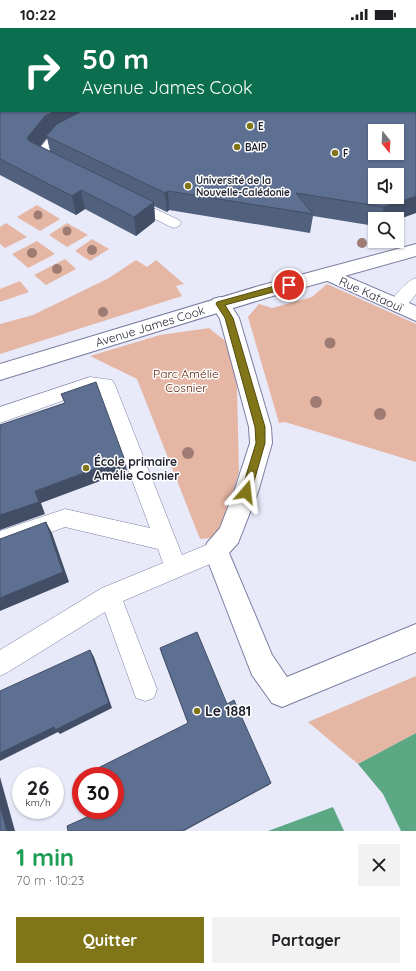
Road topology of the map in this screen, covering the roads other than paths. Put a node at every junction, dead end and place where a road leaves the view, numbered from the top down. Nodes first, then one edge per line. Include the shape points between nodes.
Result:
1 (105, 112) edge
2 (68, 170) edge
3 (117, 195) edge
4 (174, 223) dead end
5 (416, 250) edge
6 (327, 274) junction
7 (416, 284) edge
8 (220, 304) junction
9 (397, 305) junction
10 (416, 314) edge
11 (0, 372) edge
12 (0, 415) edge
13 (0, 541) edge
14 (166, 541) junction
15 (216, 551) junction
16 (176, 568) junction
17 (110, 596) junction
18 (416, 638) edge
19 (0, 664) edge
20 (145, 689) dead end

1 - 2 lane via 55,139 40,156
3 - 4 lane
5 - 6 street, Avenue James Cook
6 - 8 street, Avenue James Cook
6 - 9 street, Rue Kataouï
7 - 9 lane
8 - 11 street, Avenue James Cook
8 - 15 street via 229,318 260,427 261,443 229,535
9 - 10 street, Rue Kataouï
12 - 14 lane via 90,384 106,385
13 - 14 lane via 66,518
14 - 16 lane
15 - 16 lane
15 - 18 street via 262,665 282,693
16 - 17 lane
17 - 19 lane
17 - 20 lane

